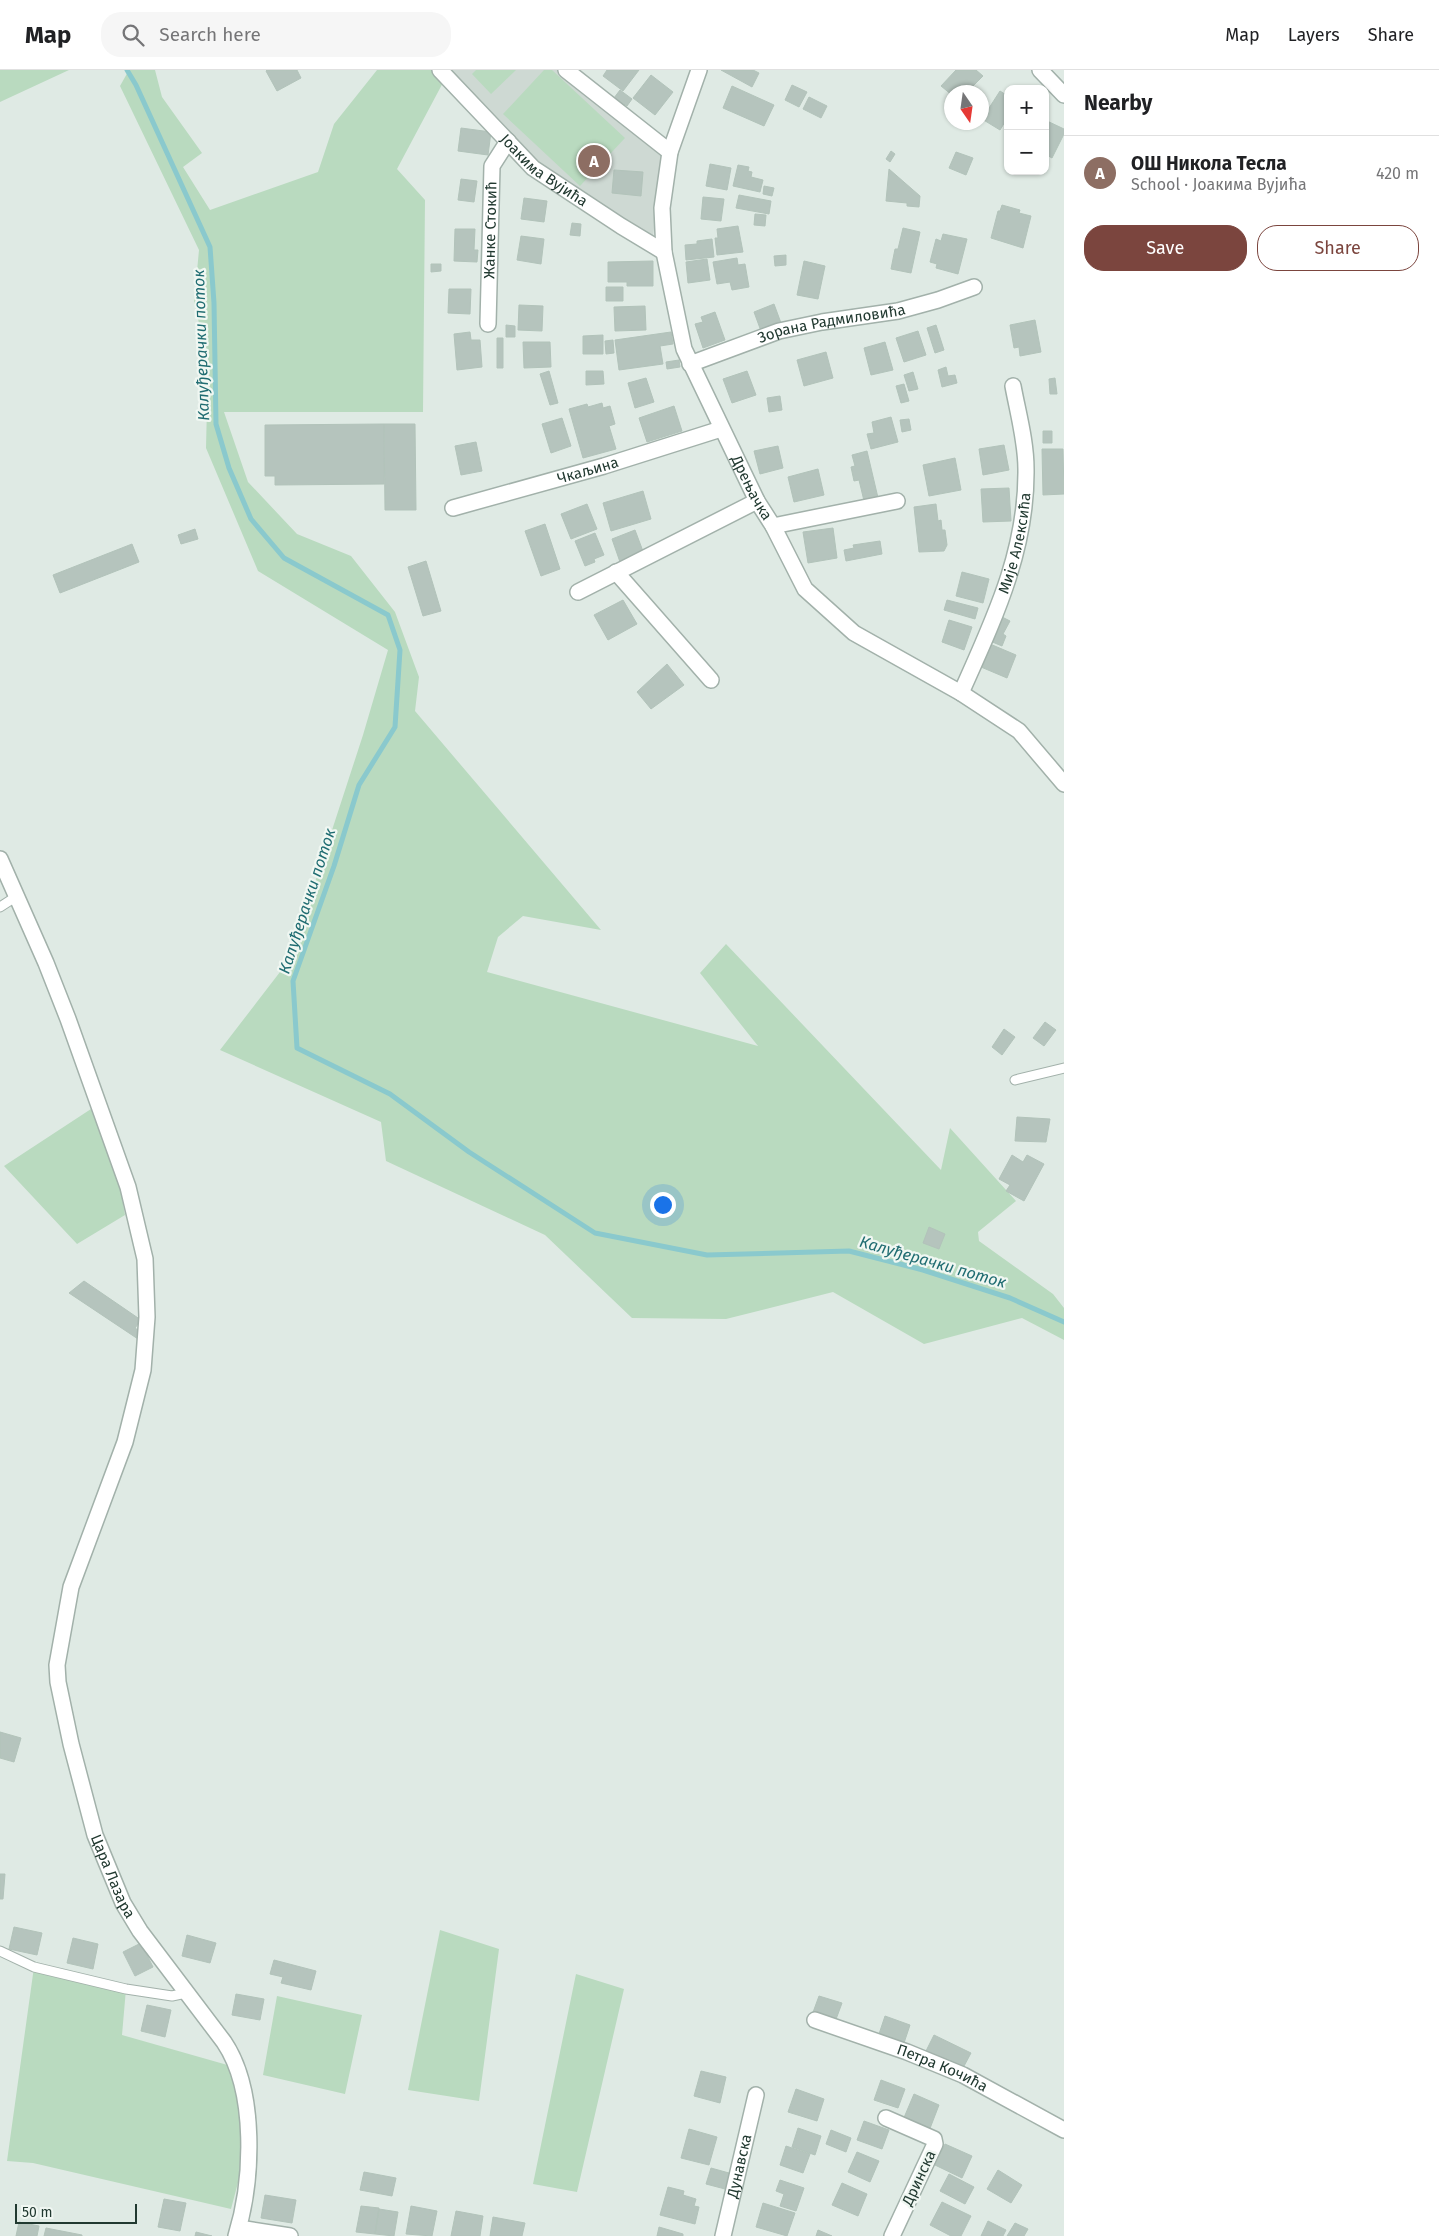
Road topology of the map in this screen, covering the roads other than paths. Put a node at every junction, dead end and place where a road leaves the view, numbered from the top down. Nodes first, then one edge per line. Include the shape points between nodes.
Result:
1 (440, 70) edge
2 (566, 70) edge
3 (699, 70) edge
4 (1040, 70) edge
5 (1064, 96) edge
6 (508, 141) junction
7 (670, 152) junction
8 (664, 252) junction
9 (974, 287) dead end
10 (488, 324) dead end
11 (690, 364) junction
12 (1013, 386) dead end
13 (721, 429) junction
14 (757, 501) junction
15 (897, 501) dead end
16 (453, 508) dead end
17 (773, 526) junction
18 (616, 572) junction
19 (578, 592) dead end
20 (711, 680) dead end
21 (961, 693) junction
22 (1064, 784) edge
23 (0, 859) edge
24 (17, 896) junction
25 (0, 907) edge
26 (1064, 1068) edge
27 (1015, 1080) dead end
28 (0, 1951) edge
29 (186, 1993) junction
30 (815, 2020) dead end
31 (756, 2095) dead end
32 (886, 2118) dead end
33 (1064, 2130) edge
34 (238, 2232) edge
35 (290, 2236) edge
36 (723, 2236) edge
37 (892, 2236) edge

1 - 6 street, Јоакима Вујића
2 - 7 street
3 - 7 street, Дрењачка
4 - 5 street
6 - 8 street, Јоакима Вујића via 534,168
6 - 10 street, Жанке Стокић via 492,166
7 - 8 street, Дрењачка via 662,208
8 - 11 street, Дрењачка
9 - 11 street, Зорана Радмиловића via 898,311 779,331
11 - 13 street, Дрењачка
12 - 21 street, Мије Алексића via 1026,466 1021,532 1002,600
13 - 14 street, Дрењачка
13 - 16 street, Чкаљина
14 - 17 street, Дрењачка
14 - 18 street
15 - 17 street
17 - 21 street, Дрењачка via 805,590 854,633
18 - 19 street
18 - 20 street
21 - 22 street, Дрењачка via 1019,731
23 - 24 street, Цара Лазара
24 - 25 lane
24 - 29 street, Цара Лазара via 64,1009 128,1187 145,1259 147,1317 143,1370 125,1442 71,1587 57,1665 58,1682 95,1835 123,1903 140,1932
26 - 27 lane
28 - 29 lane via 34,1967 126,1989 172,1996
29 - 34 street, Цара Лазара via 232,2053 240,2078 250,2141
30 - 33 street, Петра Кочића via 963,2075
31 - 36 street, Дунавска
32 - 37 street, Дринска via 934,2139 935,2144
34 - 35 street

